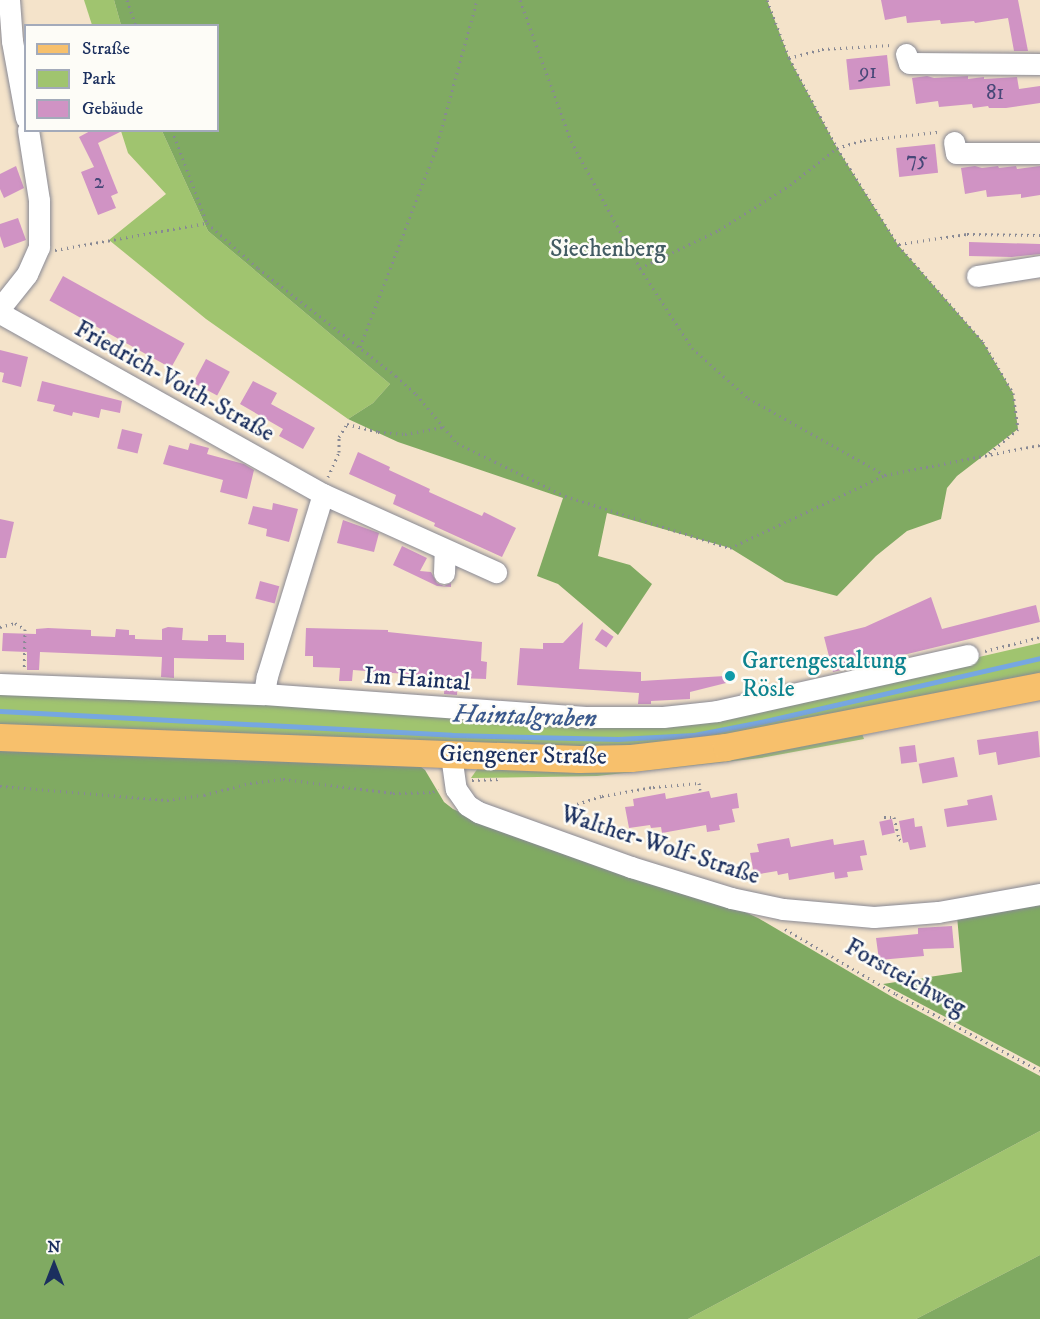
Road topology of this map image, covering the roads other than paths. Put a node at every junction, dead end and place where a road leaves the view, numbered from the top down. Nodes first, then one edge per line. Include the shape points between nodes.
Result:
1 (9, 0) edge
2 (906, 54) road end
3 (1040, 64) edge
4 (24, 107) edge
5 (28, 132) edge
6 (954, 142) road end
7 (1040, 153) edge
8 (1040, 266) edge
9 (977, 276) dead end
10 (0, 308) edge
11 (0, 313) edge
12 (323, 495) junction
13 (451, 553) junction
14 (496, 572) dead end
15 (444, 573) dead end
16 (968, 655) road end
17 (0, 684) edge
18 (1040, 686) edge
19 (264, 694) junction
20 (0, 736) edge
21 (452, 767) junction
22 (1040, 894) edge

1 - 4 street
2 - 3 street via 909,63
5 - 10 street via 40,210 39,247 27,274
6 - 7 street via 957,153
8 - 9 street
11 - 12 street, Friedrich-Voith-Straße
12 - 13 street, Friedrich-Voith-Straße
12 - 19 street
13 - 14 street, Friedrich-Voith-Straße
13 - 15 street
16 - 19 street, Im Haintal via 703,714 585,717
17 - 19 street, Im Haintal
18 - 21 main road, Giengener Straße via 688,753
20 - 21 main road, Giengener Straße
21 - 22 street, Walther-Wolf-Straße via 460,798 478,812 696,889 762,905 853,916 892,916

